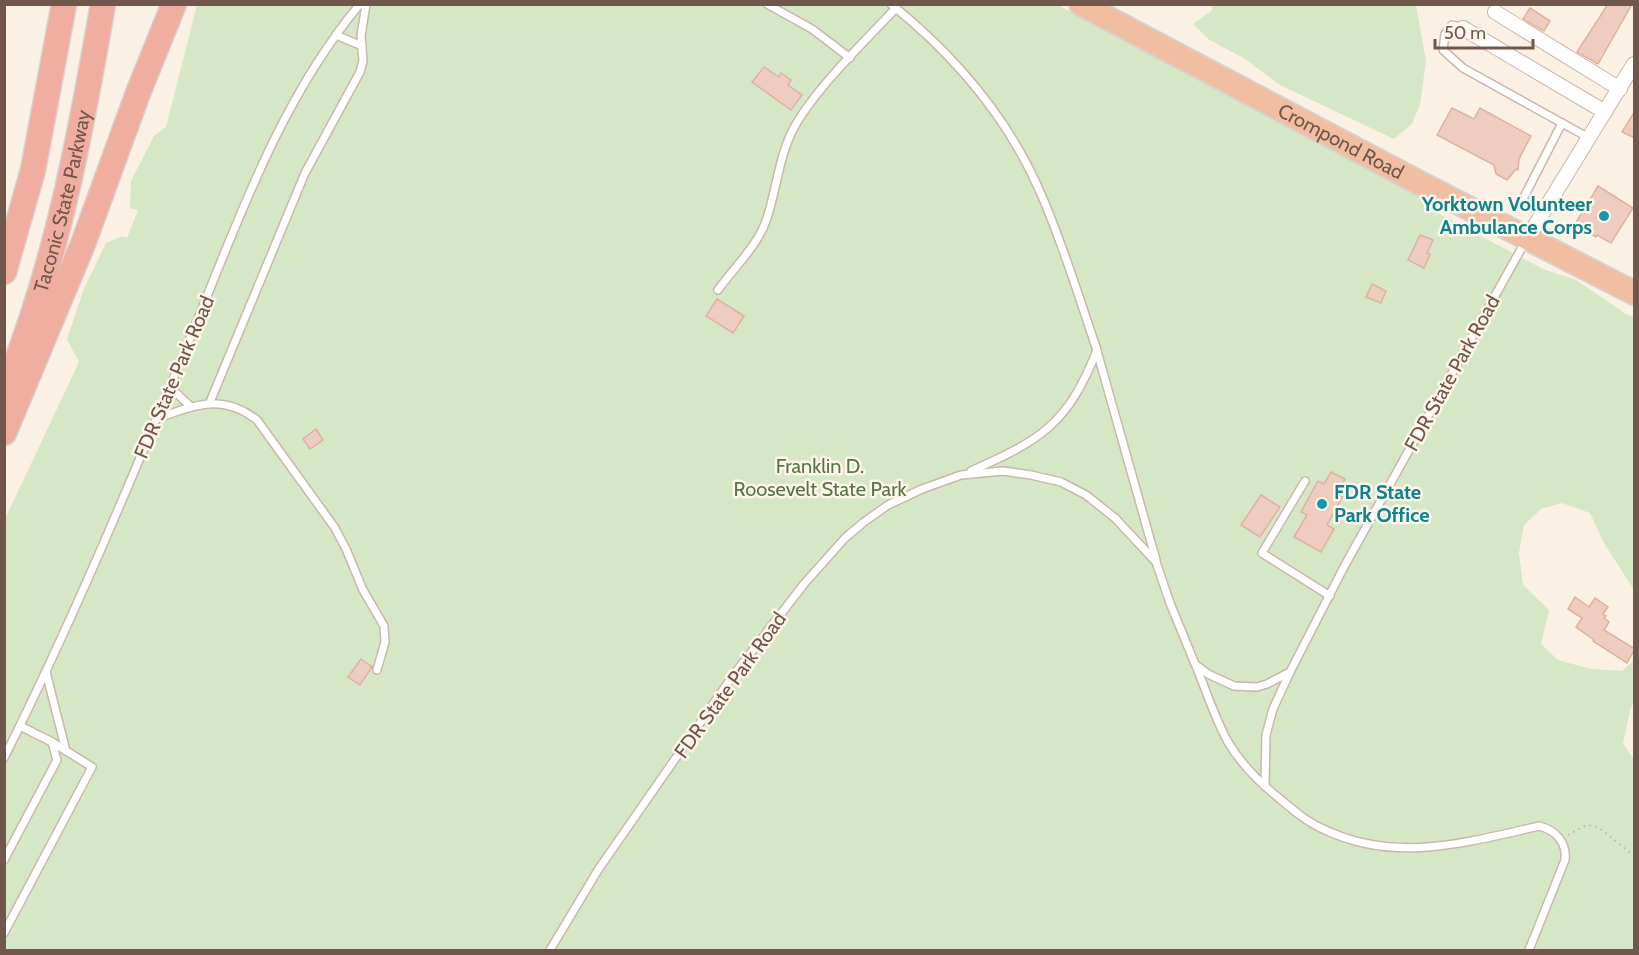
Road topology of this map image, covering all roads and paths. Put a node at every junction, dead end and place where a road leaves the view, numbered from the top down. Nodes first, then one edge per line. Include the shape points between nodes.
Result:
1 (64, 4) edge
2 (104, 4) edge
3 (174, 4) edge
4 (360, 4) edge
5 (366, 4) edge
6 (767, 4) edge
7 (1081, 4) edge
8 (893, 6) edge
9 (1495, 12) dead end
10 (1463, 28) joint
11 (336, 35) junction
12 (362, 46) junction
13 (850, 58) junction
14 (1635, 64) edge
15 (1620, 88) junction
16 (1605, 112) junction
17 (1562, 123) junction
18 (1589, 138) junction
19 (1523, 199) dead end
20 (1528, 237) junction
21 (4, 272) edge
22 (718, 290) dead end
23 (1635, 293) edge
24 (1097, 350) junction
25 (170, 387) junction
26 (4, 393) edge
27 (210, 402) junction
28 (191, 407) junction
29 (156, 419) junction
30 (4, 434) edge
31 (962, 475) junction
32 (1305, 481) dead end
33 (1156, 562) junction
34 (1329, 596) junction
35 (1195, 664) junction
36 (377, 670) dead end
37 (46, 672) junction
38 (1290, 672) junction
39 (20, 726) junction
40 (52, 742) junction
41 (66, 751) junction
42 (4, 758) edge
43 (1265, 786) junction
44 (1560, 839) junction
45 (1635, 856) edge
46 (4, 860) edge
47 (4, 933) edge
48 (550, 951) edge
49 (1529, 951) edge

1 - 21 highway, Taconic State Parkway via 33,170
2 - 26 highway, Taconic State Parkway via 64,208 38,298
3 - 30 highway via 79,253
4 - 11 lane, FDR State Park Road
5 - 12 lane
6 - 13 lane
7 - 20 highway, Crompond Road
8 - 13 lane
8 - 24 lane, FDR State Park Road via 970,80 1008,132 1041,193
9 - 15 street
10 - 16 street
10 - 17 lane via 1452,25 1444,33 1443,50 1463,68
11 - 12 lane
11 - 25 lane, FDR State Park Road via 304,85 262,165
12 - 27 lane via 360,72 305,173
13 - 22 lane via 794,128 759,237
14 - 15 street
15 - 16 street
16 - 18 street
17 - 18 lane
17 - 19 lane
18 - 20 street
20 - 23 highway, Crompond Road
20 - 34 lane, FDR State Park Road
24 - 31 lane, FDR State Park Road via 1074,399 1048,429 1006,455
24 - 33 lane, FDR State Park Road
25 - 28 lane
25 - 29 lane, FDR State Park Road
27 - 28 lane
27 - 36 lane via 233,406 257,420 335,528 384,626 385,642
28 - 29 lane
29 - 37 lane, FDR State Park Road
31 - 33 lane, FDR State Park Road via 1004,471 1060,482 1086,495 1115,518
31 - 48 lane, FDR State Park Road via 888,505 845,538 804,584 732,677 598,870
32 - 34 lane via 1262,553
33 - 35 lane, FDR State Park Road
34 - 38 lane, FDR State Park Road
35 - 38 lane via 1234,686 1257,687
35 - 43 lane, FDR State Park Road via 1228,741
37 - 39 lane, FDR State Park Road
37 - 41 lane
38 - 43 lane, FDR State Park Road via 1266,735
39 - 40 lane
39 - 42 lane, FDR State Park Road
40 - 41 lane
40 - 46 lane via 57,760
41 - 47 lane via 92,767
43 - 44 lane, FDR State Park Road via 1319,828 1375,846 1392,849 1459,844 1539,826 1548,828
44 - 45 path via 1586,825 1598,827
44 - 49 lane via 1566,853 1562,869

